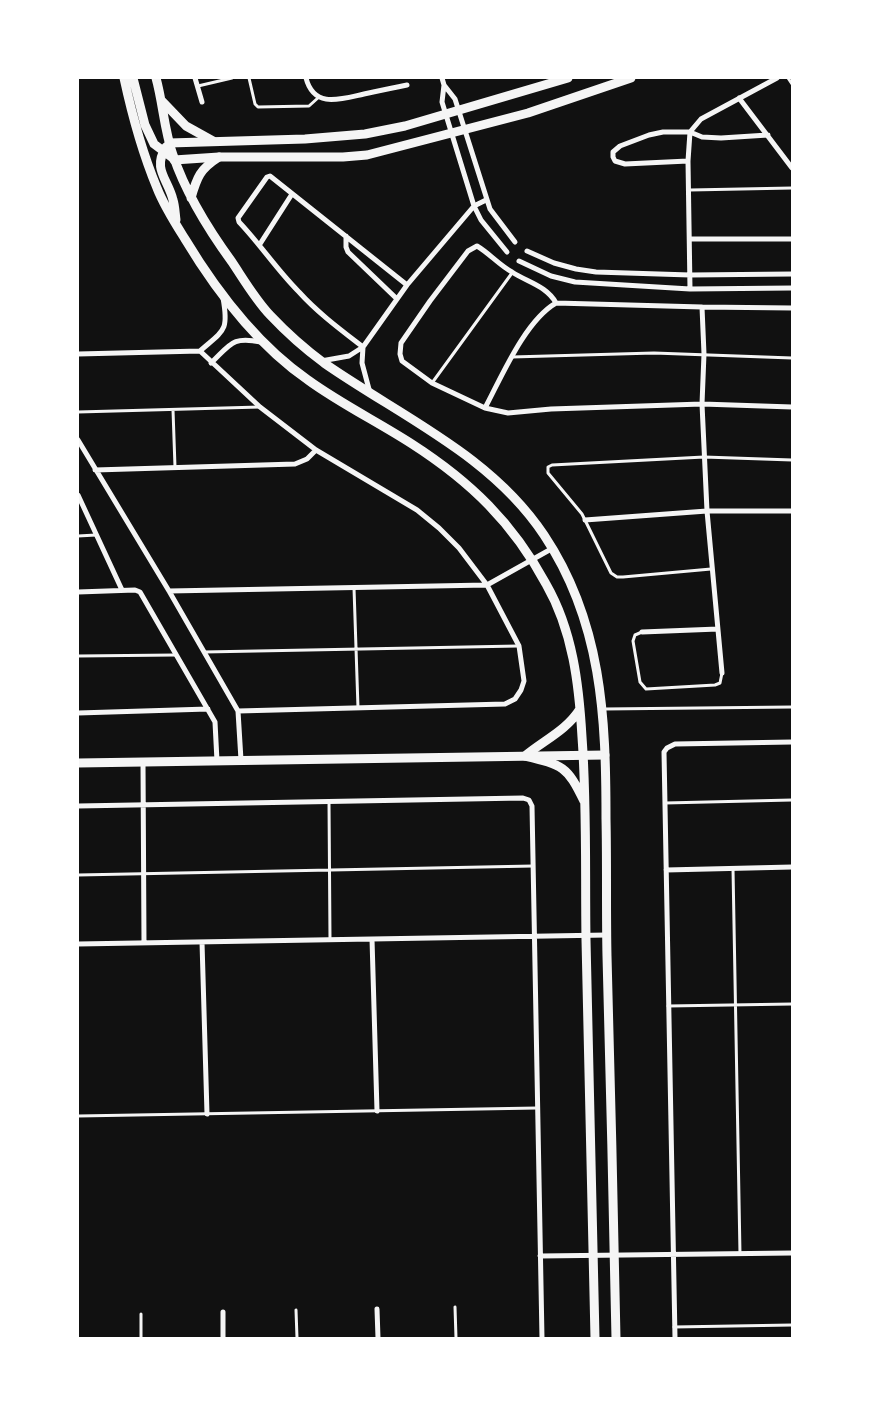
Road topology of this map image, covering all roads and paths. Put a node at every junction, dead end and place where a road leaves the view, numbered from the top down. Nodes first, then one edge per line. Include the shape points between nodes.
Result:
1 (124, 78) edge
2 (133, 78) edge
3 (156, 78) edge
4 (195, 78) edge
5 (232, 78) edge
6 (249, 78) edge
7 (306, 78) edge
8 (442, 78) edge
9 (568, 78) edge
10 (631, 78) edge
11 (777, 78) edge
12 (788, 78) edge
13 (792, 84) edge
14 (406, 85) dead end
15 (444, 85) junction
16 (198, 86) junction
17 (319, 97) junction
18 (739, 98) junction
19 (162, 101) junction
20 (202, 102) dead end
21 (459, 110) junction
22 (446, 114) junction
23 (465, 130) junction
24 (690, 132) junction
25 (452, 133) junction
26 (768, 135) junction
27 (213, 140) junction
28 (169, 143) junction
29 (163, 151) junction
30 (219, 156) junction
31 (174, 160) junction
32 (688, 161) junction
33 (792, 168) edge
34 (792, 188) edge
35 (690, 190) junction
36 (292, 194) junction
37 (191, 198) junction
38 (486, 200) junction
39 (474, 206) junction
40 (178, 227) junction
41 (346, 236) junction
42 (690, 239) junction
43 (792, 239) edge
44 (516, 242) dead end
45 (260, 244) junction
46 (527, 251) dead end
47 (507, 252) dead end
48 (519, 261) dead end
49 (512, 273) junction
50 (792, 274) edge
51 (690, 275) junction
52 (407, 285) junction
53 (792, 288) edge
54 (690, 289) junction
55 (222, 295) junction
56 (397, 299) junction
57 (556, 303) junction
58 (702, 307) junction
59 (792, 308) edge
60 (262, 342) junction
61 (363, 347) junction
62 (200, 351) junction
63 (78, 354) edge
64 (704, 354) junction
65 (512, 357) junction
66 (792, 358) edge
67 (321, 361) junction
68 (212, 363) junction
69 (432, 383) junction
70 (370, 393) junction
71 (702, 404) junction
72 (260, 407) junction
73 (792, 407) edge
74 (485, 408) junction
75 (173, 410) junction
76 (78, 412) edge
77 (78, 440) edge
78 (316, 450) junction
79 (704, 457) junction
80 (792, 460) edge
81 (175, 467) junction
82 (95, 470) junction
83 (78, 495) edge
84 (707, 511) junction
85 (792, 511) edge
86 (585, 520) junction
87 (96, 535) junction
88 (78, 536) edge
89 (553, 548) junction
90 (532, 560) junction
91 (711, 569) junction
92 (487, 584) junction
93 (354, 587) junction
94 (122, 590) junction
95 (169, 591) junction
96 (78, 592) edge
97 (718, 628) junction
98 (642, 632) joint
99 (519, 646) junction
100 (356, 649) junction
101 (202, 652) junction
102 (176, 654) junction
103 (78, 656) edge
104 (722, 674) joint
105 (792, 707) edge
106 (358, 708) junction
107 (580, 709) junction
108 (208, 710) junction
109 (603, 710) junction
110 (238, 711) junction
111 (78, 713) edge
112 (792, 742) edge
113 (583, 755) junction
114 (605, 755) junction
115 (525, 756) junction
116 (241, 760) junction
117 (216, 761) junction
118 (143, 762) junction
119 (78, 763) edge
120 (792, 800) edge
121 (329, 802) junction
122 (664, 803) junction
123 (143, 805) junction
124 (585, 805) junction
125 (78, 806) edge
126 (533, 866) junction
127 (792, 867) edge
128 (733, 868) junction
129 (330, 870) junction
130 (666, 870) junction
131 (144, 874) junction
132 (78, 875) edge
133 (607, 934) junction
134 (586, 935) junction
135 (534, 936) junction
136 (372, 939) junction
137 (330, 940) junction
138 (202, 942) junction
139 (144, 943) junction
140 (78, 944) edge
141 (792, 1004) edge
142 (735, 1005) junction
143 (668, 1006) junction
144 (537, 1108) junction
145 (377, 1111) junction
146 (207, 1114) junction
147 (78, 1116) edge
148 (792, 1253) edge
149 (673, 1254) junction
150 (740, 1254) junction
151 (593, 1255) junction
152 (615, 1255) junction
153 (540, 1256) junction
154 (455, 1307) dead end
155 (377, 1309) dead end
156 (296, 1310) dead end
157 (223, 1312) dead end
158 (140, 1314) dead end
159 (792, 1325) edge
160 (674, 1327) junction
161 (141, 1338) edge
162 (223, 1338) edge
163 (297, 1338) edge
164 (378, 1338) edge
165 (456, 1338) edge
166 (542, 1338) edge
167 (595, 1338) edge
168 (616, 1338) edge
169 (675, 1338) edge

1 - 40 main road via 140,141 158,192
2 - 29 main road via 145,125 154,144
3 - 19 main road
4 - 16 street
5 - 16 lane
6 - 17 lane via 258,107 309,106
7 - 17 street via 310,90
8 - 15 street
9 - 21 main road
10 - 23 main road via 528,113
11 - 18 street
12 - 13 lane
14 - 17 street via 332,100
15 - 21 street
15 - 22 street via 442,102
16 - 20 street
18 - 24 street via 701,119
18 - 26 street
19 - 27 main road via 186,126
19 - 28 main road
21 - 22 main road
21 - 23 street
22 - 25 street
22 - 27 main road via 365,134 305,139
23 - 25 main road
23 - 38 street
24 - 26 street via 702,137 721,138
24 - 32 street
24 - 32 street via 649,135 613,152 615,161 625,164
25 - 30 main road via 367,155
25 - 39 street
26 - 33 street
27 - 28 main road
28 - 29 main road
28 - 31 main road
29 - 31 main road
29 - 40 main road via 159,168 173,199
30 - 31 main road
30 - 37 main road via 198,177
31 - 37 main road
32 - 35 street
34 - 35 lane
35 - 42 street
36 - 41 street
36 - 45 street
36 - 45 street via 270,176 267,177 238,218
37 - 67 main road via 268,313
38 - 39 street
38 - 44 street
39 - 47 street
39 - 52 street
40 - 55 main road
41 - 52 street
41 - 56 street via 348,252
42 - 43 street
42 - 51 street
45 - 61 street via 298,292
46 - 51 street via 554,263 596,272
48 - 54 street via 575,282
49 - 57 street via 545,290
49 - 69 lane
49 - 69 street via 477,246 472,248 430,301 401,343 400,354 402,361
50 - 51 street
51 - 54 street
52 - 56 street
53 - 54 street
55 - 60 main road
55 - 62 street via 226,324 222,332
56 - 61 street
57 - 58 street
57 - 65 street via 538,317
58 - 59 street
58 - 64 street
60 - 68 street via 240,340
60 - 90 main road via 306,379 412,444 460,479 507,524
61 - 67 street via 349,356
61 - 70 street via 362,363
62 - 63 street
62 - 68 street
64 - 65 lane
64 - 66 lane
64 - 71 street
65 - 74 street
67 - 70 main road
68 - 72 street
69 - 74 street
70 - 89 main road via 475,461 525,508
71 - 73 street
71 - 74 street via 508,413
71 - 79 street
72 - 75 lane
72 - 78 street
75 - 76 lane
75 - 81 lane
77 - 82 street
78 - 81 street via 307,459 294,464
78 - 92 street via 417,510 458,548
79 - 80 lane
79 - 84 street
79 - 86 lane via 548,467 548,473
81 - 82 street
82 - 95 street
83 - 87 street
84 - 85 street
84 - 86 street
84 - 91 street
86 - 91 lane via 611,573 617,577
87 - 88 lane
87 - 94 street
89 - 90 street
89 - 109 main road via 584,614
90 - 92 street
90 - 107 main road via 564,623 576,671
91 - 97 street
92 - 93 street
92 - 99 street
93 - 95 street
93 - 100 lane
94 - 96 street
94 - 102 street via 140,592
95 - 101 street
97 - 98 street
97 - 104 street
98 - 104 lane via 635,635 633,642 640,682 646,688 715,685 720,682
99 - 100 lane
99 - 106 street via 524,681 516,699 505,704
100 - 101 lane
100 - 106 lane
101 - 110 street
102 - 103 lane
102 - 108 street
105 - 109 lane
106 - 110 street
107 - 113 main road
107 - 115 main road via 564,728
108 - 111 street
108 - 117 street via 217,726
109 - 114 main road
110 - 116 street
112 - 122 street via 671,745 664,752
113 - 114 main road
113 - 115 main road
113 - 124 main road
114 - 133 main road
115 - 116 main road
115 - 124 main road via 554,763 566,770
116 - 117 main road
117 - 118 main road
118 - 119 main road
118 - 123 street
120 - 122 lane
121 - 123 street
121 - 126 street via 526,799 532,806
121 - 129 lane
122 - 130 street
123 - 125 street
123 - 131 street
124 - 134 main road
126 - 129 lane
126 - 135 street
127 - 128 street
128 - 130 street
128 - 142 lane
129 - 131 lane
129 - 137 lane
130 - 143 street
131 - 132 lane
131 - 139 street
133 - 134 street
133 - 152 main road
134 - 135 street
134 - 151 main road
135 - 136 street
135 - 144 street
136 - 137 street
136 - 145 street
137 - 138 street
138 - 139 street
138 - 146 street
139 - 140 street
141 - 142 lane
142 - 143 lane
142 - 150 lane
143 - 149 street
144 - 145 lane
144 - 153 street
145 - 146 lane
146 - 147 lane
148 - 150 street
149 - 150 street
149 - 152 street
149 - 160 street
151 - 152 street
151 - 153 street
151 - 167 main road
152 - 168 main road
153 - 166 street
154 - 165 lane
155 - 164 street
156 - 163 lane
157 - 162 street
158 - 161 lane
159 - 160 lane
160 - 169 street

